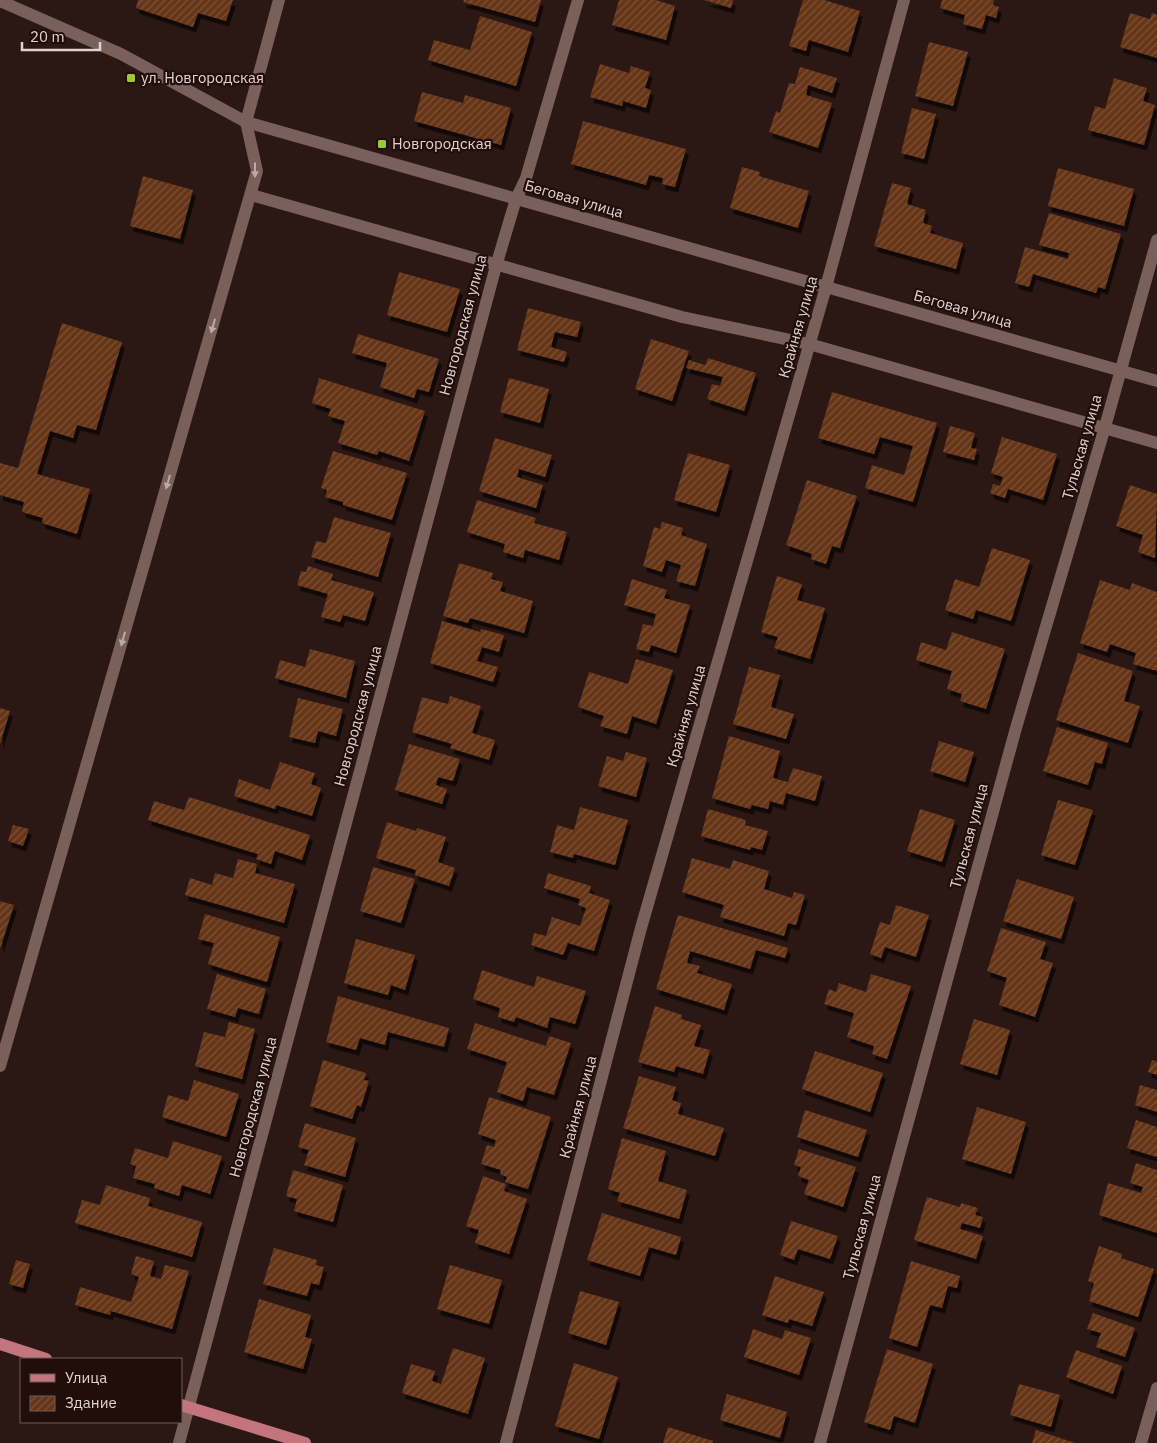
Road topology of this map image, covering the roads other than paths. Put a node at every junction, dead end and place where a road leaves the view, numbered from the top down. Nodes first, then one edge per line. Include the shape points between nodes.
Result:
1 (279, 0) edge
2 (578, 0) edge
3 (904, 0) edge
4 (0, 1) edge
5 (246, 122) junction
6 (251, 195) junction
7 (516, 199) junction
8 (1157, 240) edge
9 (496, 266) junction
10 (826, 287) junction
11 (809, 344) junction
12 (1121, 371) junction
13 (1157, 381) edge
14 (1105, 428) junction
15 (1157, 443) edge
16 (0, 1066) edge
17 (0, 1344) edge
18 (43, 1358) edge
19 (1157, 1388) edge
20 (185, 1406) edge
21 (179, 1443) edge
22 (305, 1443) edge
23 (506, 1443) edge
24 (820, 1443) edge
25 (1141, 1443) edge

1 - 5 street
2 - 7 street, Новгородская улица via 526,178
3 - 10 street, Крайняя улица
4 - 5 street, Беговая улица via 121,54
5 -> 6 street via 257,171
5 - 7 street, Беговая улица
6 - 9 street
6 -> 16 street
7 - 9 street, Новгородская улица
7 - 10 street, Беговая улица
8 - 12 street, Тульская улица
9 - 11 street via 682,317
9 - 20 street, Новгородская улица
10 - 11 street, Крайняя улица
10 - 12 street, Беговая улица
11 - 14 street
11 - 23 street, Крайняя улица via 641,928
12 - 13 street, Беговая улица
12 - 14 street, Тульская улица
14 - 15 street
14 - 24 street, Тульская улица via 1016,728
17 - 18 main road
19 - 25 street
20 - 21 street, Новгородская улица
20 - 22 main road

